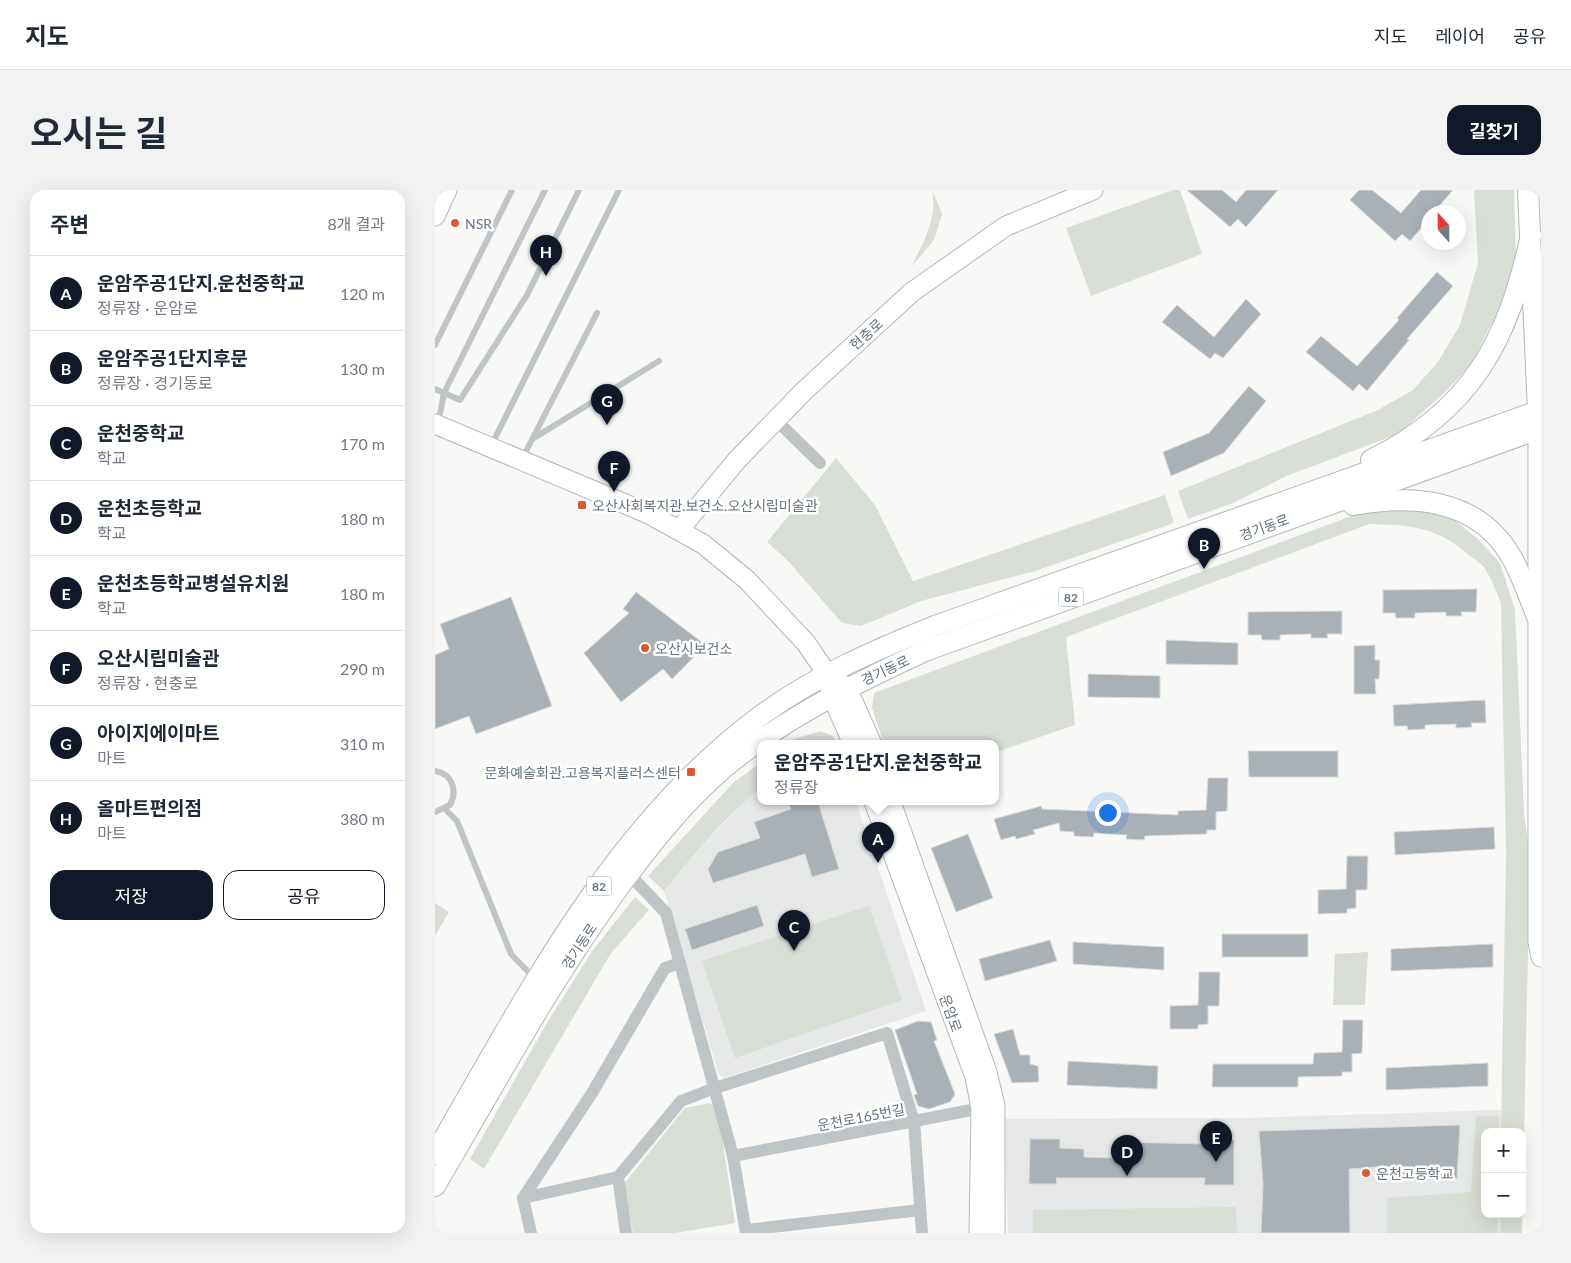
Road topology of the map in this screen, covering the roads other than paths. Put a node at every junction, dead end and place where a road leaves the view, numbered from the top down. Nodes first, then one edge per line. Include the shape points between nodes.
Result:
1 (447, 190) edge
2 (512, 190) edge
3 (545, 190) edge
4 (579, 190) edge
5 (619, 190) edge
6 (1093, 190) edge
7 (1528, 190) edge
8 (435, 216) edge
9 (1531, 235) junction
10 (1537, 281) edge
11 (597, 314) dead end
12 (435, 345) edge
13 (659, 361) dead end
14 (435, 389) edge
15 (444, 393) junction
16 (776, 420) junction
17 (1540, 420) edge
18 (436, 425) edge
19 (533, 439) junction
20 (490, 447) junction
21 (521, 460) junction
22 (820, 463) dead end
23 (1300, 514) junction
24 (1236, 520) junction
25 (679, 530) junction
26 (1539, 551) edge
27 (1537, 617) junction
28 (827, 674) junction
29 (839, 692) junction
30 (760, 740) edge
31 (852, 740) edge
32 (869, 740) edge
33 (757, 743) edge
34 (435, 771) edge
35 (876, 805) edge
36 (892, 805) edge
37 (445, 809) junction
38 (435, 812) edge
39 (629, 874) junction
40 (1541, 957) edge
41 (680, 963) junction
42 (543, 986) junction
43 (715, 1088) junction
44 (988, 1107) junction
45 (914, 1122) junction
46 (435, 1154) edge
47 (733, 1156) junction
48 (618, 1177) junction
49 (435, 1186) edge
50 (523, 1198) junction
51 (920, 1210) junction
52 (746, 1232) edge
53 (531, 1233) edge
54 (626, 1233) edge
55 (921, 1233) edge
56 (979, 1233) edge
57 (995, 1233) edge

1 - 8 street
2 - 12 lane
3 - 15 lane
4 - 15 lane via 527,295 460,400
5 - 20 lane
6 - 16 street, 현충로 via 1006,226 912,292 803,391
7 - 9 main road
9 - 10 main road
9 - 24 main road via 1521,283 1497,342 1469,385 1443,413 1402,444
10 - 17 main road
11 - 19 lane
13 - 19 lane
14 - 15 lane
15 - 18 lane
16 - 22 street
16 - 25 street, 현충로 via 737,460
17 - 23 main road, 경기동로 / 82
17 - 24 main road, 경기동로 / 82
17 - 26 street
18 - 20 street
19 - 21 lane
20 - 21 street
21 - 25 street
23 - 27 main road via 1376,501 1435,501 1457,508 1489,529 1511,556
23 - 29 main road, 경기동로 / 82 via 925,651
24 - 28 main road, 경기동로 / 82 via 935,626
25 - 28 street via 703,544 747,580 806,643
26 - 27 street
27 - 40 street via 1538,942
28 - 29 street
28 - 42 main road, 경기동로 / 82 via 736,735 669,800 593,894
29 - 30 main road, 경기동로 / 82
29 - 31 street
29 - 32 street
33 - 39 main road, 경기동로 / 82 via 689,800
34 - 37 lane via 446,775 453,786 453,799
35 - 44 street, 운암로
36 - 44 street, 운암로 via 987,1072
37 - 38 lane
37 - 42 lane via 457,821 511,954
39 - 41 street via 666,913
39 - 42 main road, 경기동로 / 82 via 581,942
41 - 43 street
41 - 50 street via 665,968 592,1094
42 - 46 main road, 경기동로 / 82
42 - 49 main road, 경기동로 / 82
43 - 45 street via 887,1033
43 - 47 street
43 - 48 street via 681,1101
44 - 45 street, 운천로165번길
44 - 56 street, 운암로
44 - 57 street, 운암로
45 - 47 street, 운천로165번길
45 - 51 street
47 - 52 street
48 - 50 street
48 - 54 street
50 - 53 street
51 - 52 street
51 - 55 street

